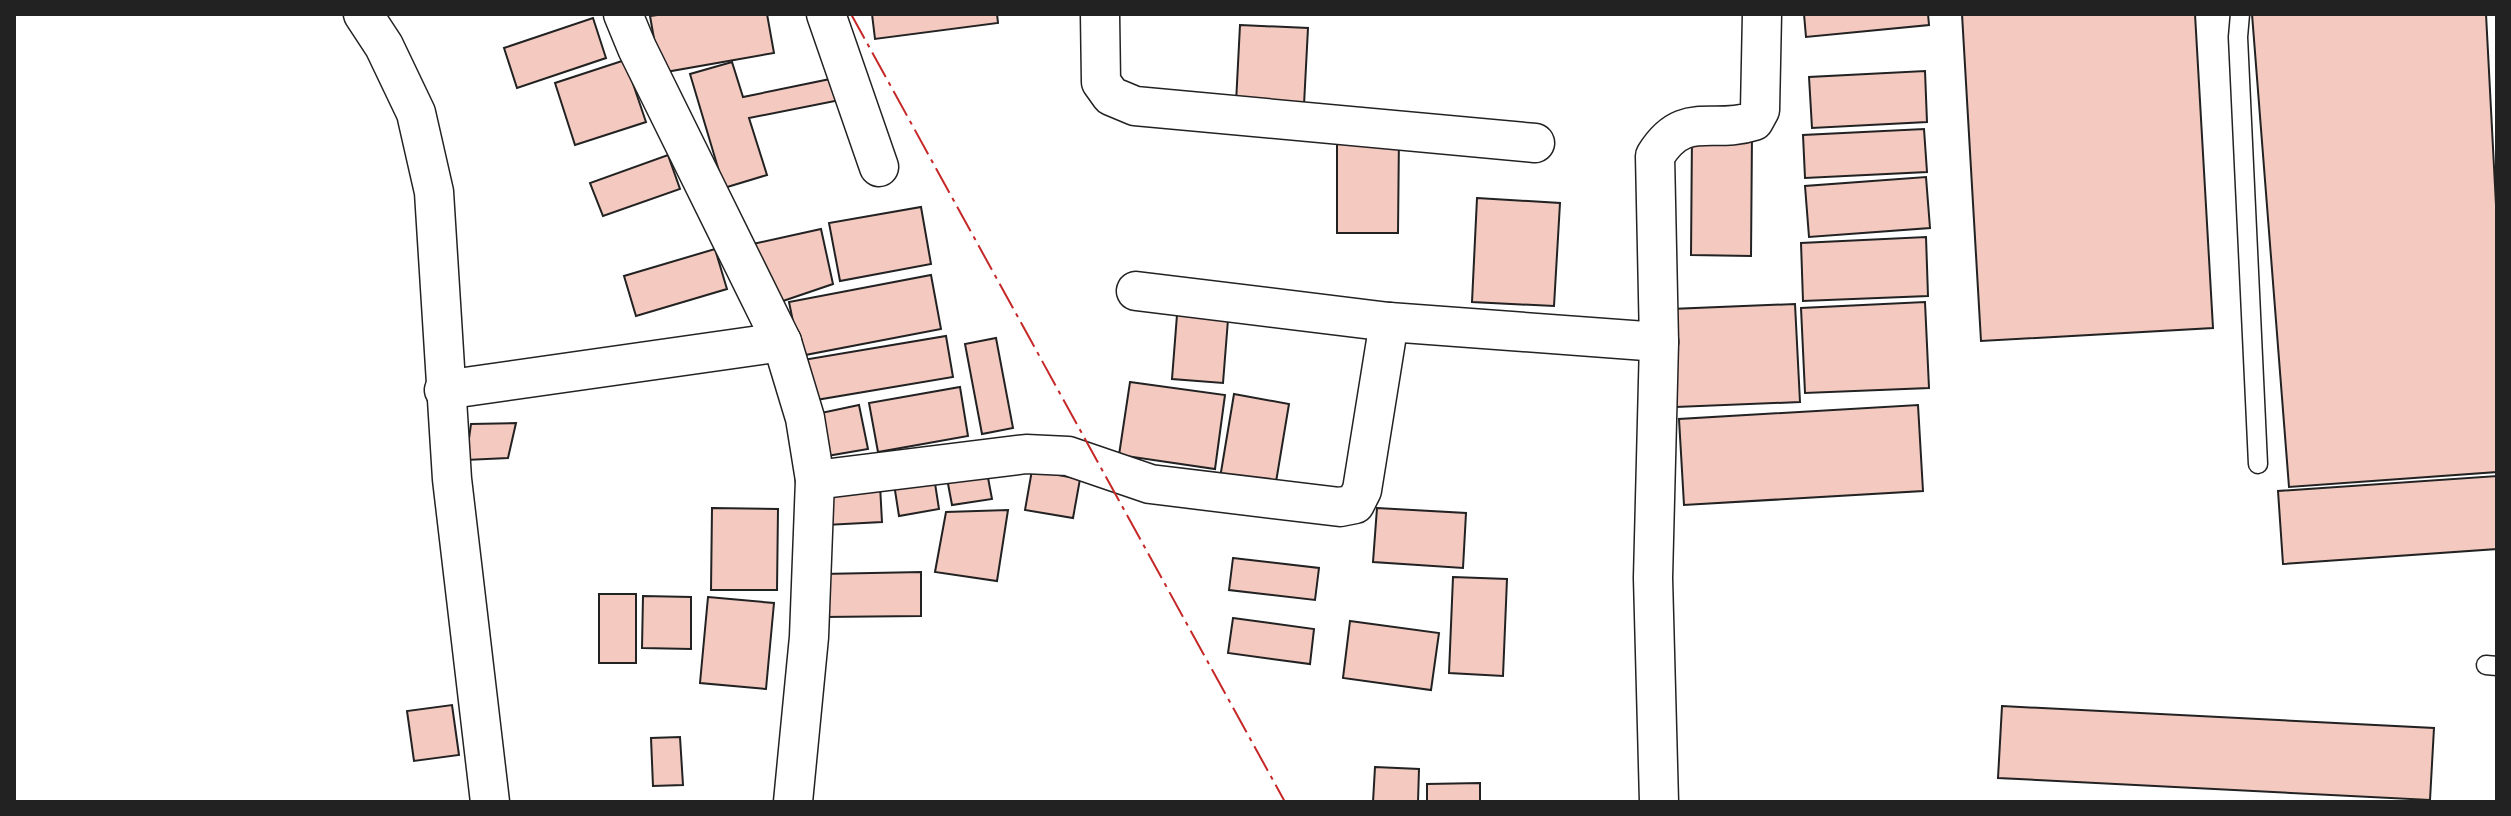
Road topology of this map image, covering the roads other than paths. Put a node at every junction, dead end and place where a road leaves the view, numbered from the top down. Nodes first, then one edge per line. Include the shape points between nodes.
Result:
1 (363, 14) edge
2 (623, 14) edge
3 (826, 14) edge
4 (1100, 14) edge
5 (1762, 14) edge
6 (2240, 14) edge
7 (1535, 143) dead end
8 (879, 167) dead end
9 (1136, 291) dead end
10 (1389, 322) junction
11 (782, 342) junction
12 (1659, 342) junction
13 (444, 390) junction
14 (2258, 464) dead end
15 (815, 480) junction
16 (490, 802) edge
17 (793, 802) edge
18 (1659, 802) edge

1 - 13 street via 416,113 434,192
2 - 11 street
3 - 8 street
4 - 7 street via 1101,82 1111,96 1135,106
5 - 12 street via 1760,110 1754,121 1685,126 1667,136 1655,156
6 - 14 lane
9 - 10 street
10 - 12 street
10 - 15 street via 1362,490 1355,504 1340,507 1150,484 1052,455
11 - 13 street
11 - 15 street via 805,418
12 - 18 street via 1653,578
13 - 16 street
15 - 17 street via 809,637

